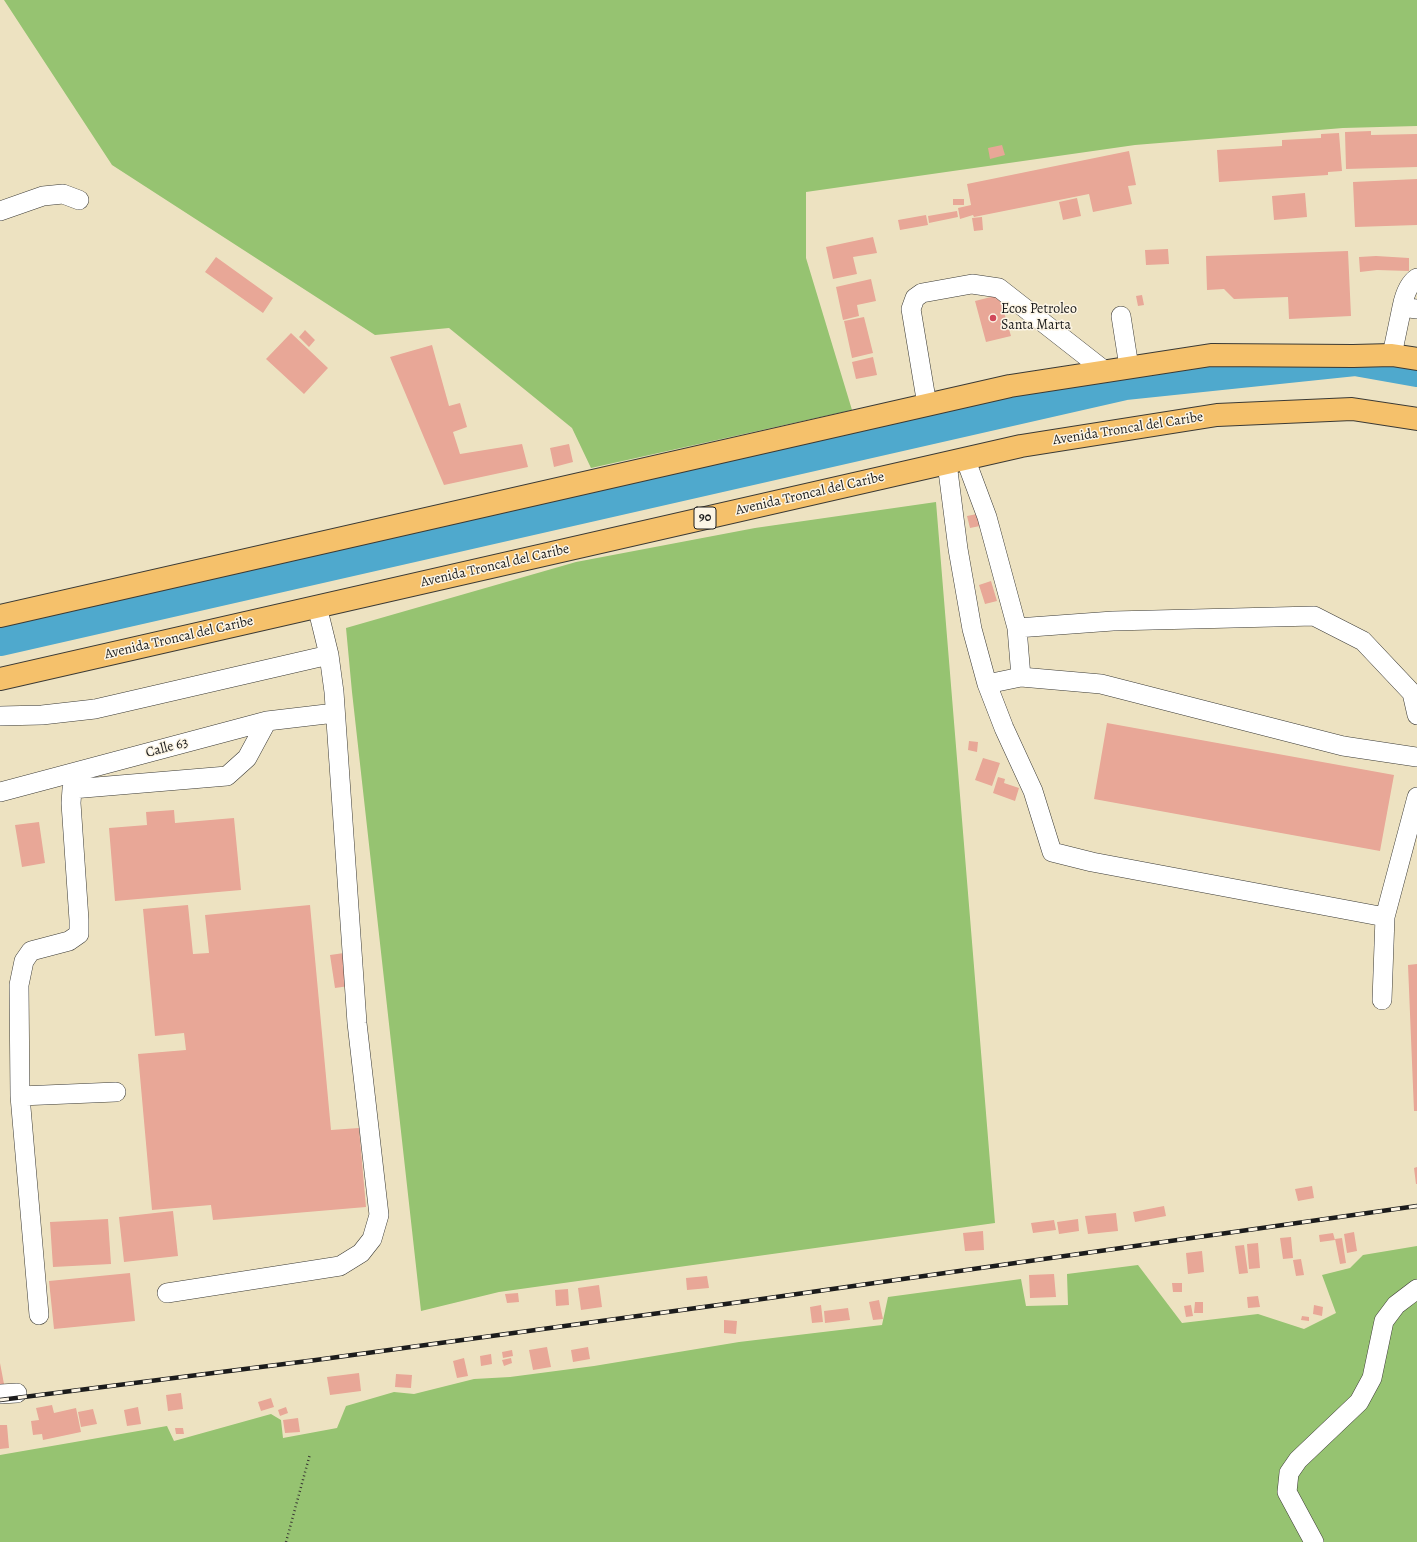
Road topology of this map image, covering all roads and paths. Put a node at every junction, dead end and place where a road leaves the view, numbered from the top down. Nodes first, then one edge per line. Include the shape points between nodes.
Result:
1 (79, 200) dead end
2 (0, 211) edge
3 (1417, 278) edge
4 (1410, 308) edge
5 (1120, 316) dead end
6 (1392, 355) junction
7 (1417, 359) edge
8 (1129, 367) junction
9 (1105, 371) junction
10 (927, 405) junction
11 (1417, 419) edge
12 (956, 461) junction
13 (317, 606) junction
14 (0, 616) edge
15 (1017, 628) junction
16 (329, 655) junction
17 (1021, 678) junction
18 (0, 679) edge
19 (987, 684) junction
20 (335, 713) junction
21 (0, 716) edge
22 (1417, 716) edge
23 (267, 721) junction
24 (1417, 757) edge
25 (81, 771) junction
26 (72, 789) junction
27 (0, 792) edge
28 (1417, 797) edge
29 (1385, 917) junction
30 (1382, 1000) dead end
31 (116, 1092) dead end
32 (20, 1096) junction
33 (1417, 1289) edge
34 (167, 1293) dead end
35 (40, 1315) dead end
36 (310, 1454) dead end
37 (286, 1542) edge
38 (1314, 1542) edge

1 - 2 street via 63,194 43,196
3 - 4 street via 1413,280 1404,297
4 - 6 street
5 - 8 street
6 - 7 highway
6 - 8 highway via 1211,355
8 - 9 highway
9 - 10 highway via 1010,386
9 - 10 street via 998,288 972,284 922,293 915,298 911,309
10 - 14 highway
11 - 12 highway, Avenida Troncal del Caribe / 90 via 1352,409 1217,415 1021,446
12 - 13 highway, Avenida Troncal del Caribe / 90
12 - 15 street via 987,517
12 - 19 street via 966,604
13 - 16 street
13 - 18 highway, Avenida Troncal del Caribe / 90
15 - 17 street
15 - 22 street via 1113,621 1314,616 1363,641 1412,693
16 - 20 street
16 - 21 street via 95,709 42,715
17 - 19 street
17 - 24 street via 1101,684 1343,746
19 - 29 street via 1033,791 1052,852 1092,862
20 - 23 street, Calle 63
20 - 34 street via 357,1023 379,1215 372,1239 361,1253 340,1266
23 - 25 street, Calle 63
23 - 26 street via 247,758 228,776
25 - 26 street
25 - 27 street, Calle 63
26 - 32 street via 79,934 69,941 31,951 24,960 19,985
28 - 29 street
29 - 30 street
31 - 32 street
32 - 35 street
33 - 38 street via 1396,1305 1384,1321 1372,1378 1359,1402 1298,1460 1289,1473 1287,1492
36 - 37 path

